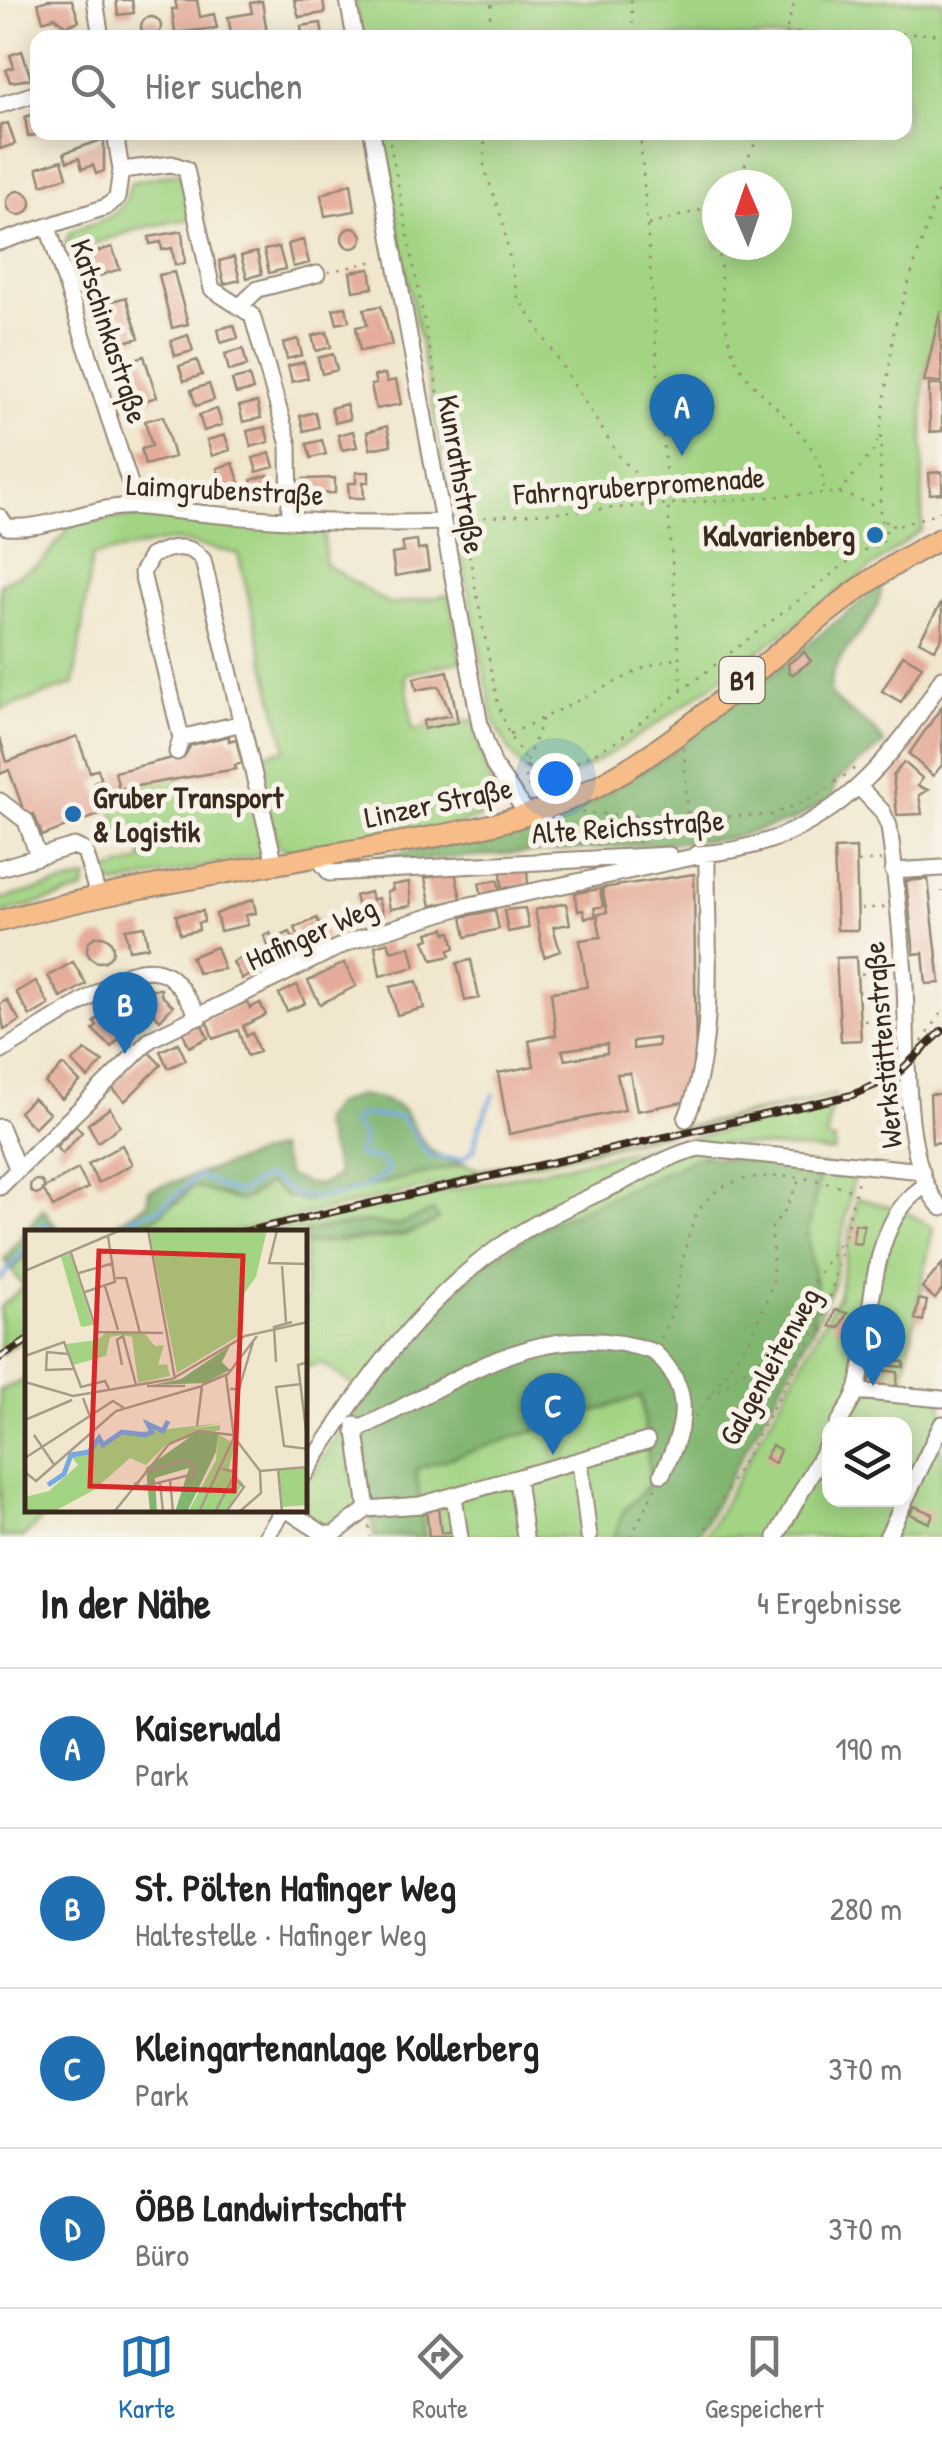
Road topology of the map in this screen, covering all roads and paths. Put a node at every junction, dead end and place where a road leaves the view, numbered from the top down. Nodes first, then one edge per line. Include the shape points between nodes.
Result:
1 (94, 0) edge
2 (348, 0) edge
3 (492, 0) edge
4 (631, 0) edge
5 (795, 0) edge
6 (100, 30) edge
7 (353, 30) edge
8 (489, 30) edge
9 (633, 30) edge
10 (786, 30) edge
11 (912, 34) edge
12 (942, 34) edge
13 (30, 95) edge
14 (0, 105) edge
15 (117, 140) edge
16 (373, 140) edge
17 (390, 140) edge
18 (486, 140) edge
19 (641, 140) edge
20 (756, 140) edge
21 (121, 170) junction
22 (743, 170) edge
23 (942, 178) edge
24 (702, 209) edge
25 (48, 226) junction
26 (647, 226) junction
27 (0, 242) edge
28 (394, 256) junction
29 (719, 260) edge
30 (317, 274) joint
31 (239, 307) junction
32 (881, 429) junction
33 (824, 493) junction
34 (840, 493) junction
35 (666, 501) junction
36 (142, 507) junction
37 (880, 507) junction
38 (942, 511) edge
39 (463, 519) junction
40 (442, 520) junction
41 (290, 521) junction
42 (4, 522) edge
43 (884, 522) junction
44 (936, 541) edge
45 (678, 659) junction
46 (942, 678) edge
47 (682, 693) junction
48 (544, 715) junction
49 (242, 723) junction
50 (508, 734) junction
51 (684, 742) dead end
52 (526, 764) junction
53 (876, 773) junction
54 (549, 776) junction
55 (860, 788) junction
56 (0, 801) edge
57 (543, 801) junction
58 (528, 815) junction
59 (688, 818) junction
60 (641, 842) dead end
61 (707, 854) junction
62 (38, 856) junction
63 (317, 857) junction
64 (542, 860) junction
65 (858, 862) dead end
66 (276, 864) junction
67 (893, 865) junction
68 (0, 868) edge
69 (942, 868) edge
70 (544, 890) junction
71 (98, 896) junction
72 (896, 906) junction
73 (860, 909) dead end
74 (0, 921) edge
75 (903, 970) junction
76 (861, 974) dead end
77 (942, 1012) edge
78 (200, 1016) junction
79 (905, 1018) junction
80 (864, 1021) dead end
81 (0, 1052) edge
82 (905, 1055) junction
83 (686, 1120) dead end
84 (0, 1127) edge
85 (18, 1170) junction
86 (862, 1176) dead end
87 (800, 1178) junction
88 (923, 1178) junction
89 (0, 1187) edge
90 (854, 1191) junction
91 (942, 1208) edge
92 (846, 1232) junction
93 (654, 1352) junction
94 (856, 1392) junction
95 (942, 1399) edge
96 (353, 1402) junction
97 (706, 1402) junction
98 (842, 1417) edge
99 (942, 1424) edge
100 (355, 1432) junction
101 (682, 1432) junction
102 (647, 1441) dead end
103 (936, 1450) edge
104 (822, 1454) edge
105 (580, 1462) junction
106 (308, 1470) edge
107 (662, 1474) joint
108 (517, 1478) junction
109 (454, 1496) junction
110 (367, 1509) junction
111 (284, 1512) edge
112 (288, 1512) edge
113 (266, 1537) edge
114 (460, 1537) edge
115 (525, 1537) edge
116 (589, 1537) edge
117 (631, 1537) edge
118 (701, 1537) edge
119 (776, 1537) edge
120 (887, 1537) edge

1 - 6 street
2 - 7 street
3 - 8 path
4 - 9 path
5 - 10 path
11 - 12 path
13 - 14 street
15 - 21 street
16 - 28 street, Kunrathstraße
17 - 39 path
18 - 35 path via 484,167 517,294 621,459
19 - 26 path
20 - 22 path
21 - 25 street via 117,198 106,207
21 - 31 street via 186,168 212,288
23 - 32 path via 894,329
24 - 26 path
25 - 27 street
25 - 36 street, Katschinkastraße
26 - 35 path
28 - 30 path
28 - 40 street, Kunrathstraße
29 - 33 path via 724,306 743,372 810,448 824,476
30 - 31 street via 258,289
31 - 41 street via 252,314 290,445
32 - 34 path via 875,449
32 - 37 path
33 - 34 path, Fahrngruberpromenade
33 - 35 path, Fahrngruberpromenade
34 - 37 path, Fahrngruberpromenade
35 - 39 path, Fahrngruberpromenade
35 - 45 path
36 - 41 street, Laimgrubenstraße
36 - 42 street, Laimgrubenstraße via 23,528
37 - 43 path
38 - 43 path via 893,528
39 - 40 path, Fahrngruberpromenade
39 - 50 path
40 - 41 street, Laimgrubenstraße
40 - 58 street, Kunrathstraße via 486,747
43 - 47 path via 882,544 862,552
44 - 57 main road, Linzer Straße / B1 via 784,646 651,754
45 - 47 path
45 - 48 path via 648,666
46 - 53 street, Alte Reichsstraße
47 - 54 path via 614,743
48 - 50 path
48 - 52 path
49 - 49 street via 203,560 188,548 151,556 142,573 179,745
49 - 66 street
50 - 52 path
51 - 59 path
52 - 54 path
52 - 57 path via 526,783
53 - 55 street, Alte Reichsstraße
53 - 59 path via 860,764 815,797 772,814
54 - 57 path
55 - 61 street, Alte Reichsstraße via 784,833
55 - 67 street, Werkstättenstraße via 889,826
56 - 62 street via 26,822
57 - 58 main road, Linzer Straße / B1
57 - 59 path via 606,817
57 - 60 path via 584,840
58 - 63 main road, Linzer Straße / B1
61 - 64 street, Alte Reichsstraße
61 - 70 street, Hafinger Weg
61 - 83 street via 703,1055
62 - 68 street
62 - 71 street via 74,846 86,851
63 - 64 street, Alte Reichsstraße via 330,872
63 - 66 main road, Linzer Straße / B1
64 - 70 street
65 - 67 path
66 - 71 main road, Linzer Straße / B1
67 - 69 street
67 - 72 street, Werkstättenstraße
70 - 78 street, Hafinger Weg via 374,931
71 - 74 main road, Linzer Straße / B1
72 - 73 path
72 - 75 street, Werkstättenstraße
75 - 76 path
75 - 79 street, Werkstättenstraße
77 - 82 path
78 - 81 street via 173,979 145,968
78 - 85 street, Hafinger Weg via 151,1038
79 - 80 path
79 - 82 street, Werkstättenstraße
82 - 88 street, Werkstättenstraße
84 - 85 street
85 - 89 street, Hafinger Weg
86 - 90 path, Galgenleitenweg
87 - 90 path
87 - 93 path via 740,1180 709,1194
87 - 97 path via 772,1226 773,1284 750,1338
88 - 91 street, Werkstättenstraße
88 - 94 street via 887,1231
88 - 96 street via 720,1148 671,1157 542,1220 487,1256 438,1300
90 - 92 path, Galgenleitenweg
92 - 97 path via 766,1355
92 - 118 path, Galgenleitenweg via 827,1310
93 - 100 street via 578,1339 542,1343
93 - 101 street via 678,1388
94 - 95 street
94 - 98 street
96 - 100 street
96 - 106 street
97 - 101 path
99 - 103 street
100 - 110 street
101 - 107 street
102 - 105 street
103 - 120 street
104 - 119 street
105 - 108 street
105 - 116 street
107 - 117 path
108 - 109 street
108 - 115 street
109 - 110 street
109 - 114 street
110 - 112 street via 334,1534
111 - 113 street

